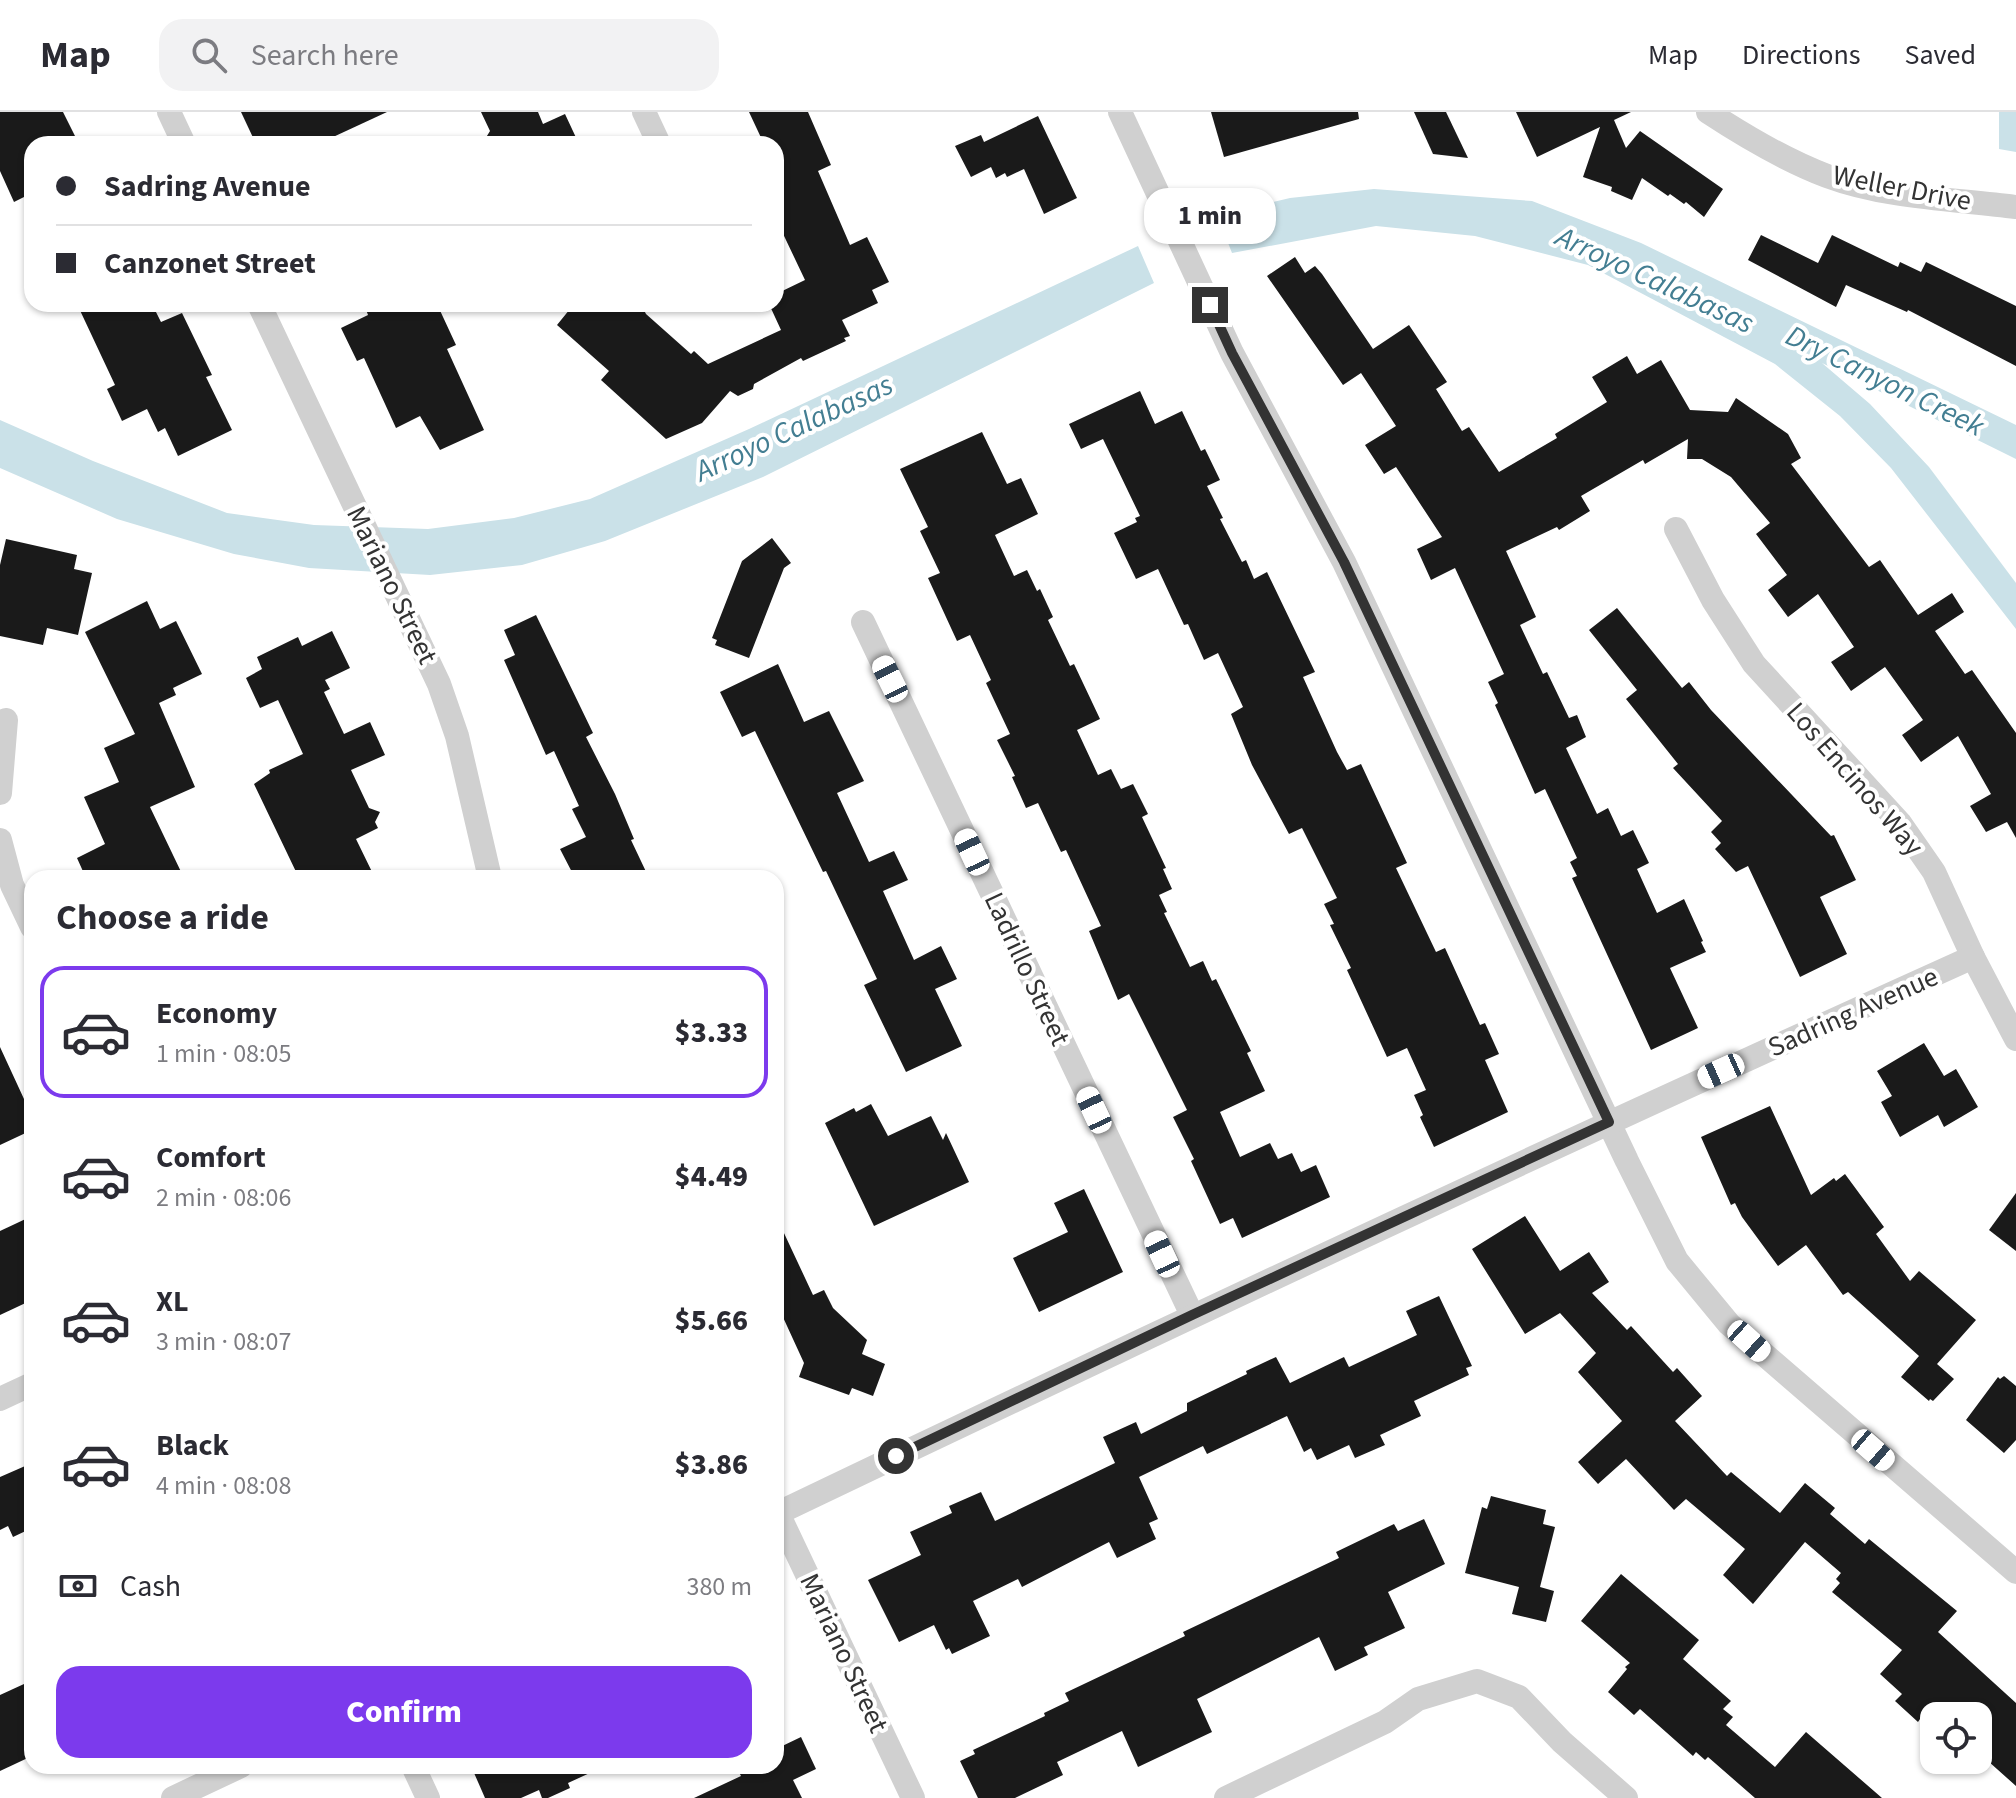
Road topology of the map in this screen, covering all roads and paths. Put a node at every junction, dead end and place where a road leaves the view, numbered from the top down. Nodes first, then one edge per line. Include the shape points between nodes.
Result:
1 (169, 112) edge
2 (644, 112) edge
3 (1120, 112) edge
4 (1708, 112) edge
5 (180, 136) edge
6 (655, 136) edge
7 (2016, 207) edge
8 (263, 312) edge
9 (1676, 529) dead end
10 (863, 622) dead end
11 (6, 720) dead end
12 (0, 793) edge
13 (0, 840) edge
14 (488, 870) edge
15 (24, 910) edge
16 (1973, 957) junction
17 (2016, 1039) edge
18 (1609, 1122) junction
19 (1192, 1315) junction
20 (24, 1388) edge
21 (0, 1399) edge
22 (784, 1509) edge
23 (784, 1527) edge
24 (2016, 1572) edge
25 (224, 1774) edge
26 (417, 1774) edge
27 (173, 1798) edge
28 (428, 1798) edge
29 (913, 1798) edge
30 (1226, 1798) edge
31 (1626, 1798) edge

1 - 5 street
2 - 6 street
3 - 18 street via 1232,353 1344,562
4 - 7 street, Weller Drive via 1760,146 1829,177 1894,192
8 - 14 street, Mariano Street via 439,684 457,736
9 - 16 street, Los Encinos Way via 1754,664 1900,823 1934,872
10 - 19 street, Ladrillo Street
11 - 12 street
13 - 15 street
16 - 17 street, Los Encinos Way
16 - 18 street, Sadring Avenue
18 - 19 street, Sadring Avenue
18 - 24 street via 1677,1261 1729,1324
19 - 22 street, Sadring Avenue
20 - 21 street
23 - 29 street, Mariano Street
25 - 27 street
26 - 28 street
30 - 31 street via 1385,1722 1418,1699 1477,1681 1519,1697

